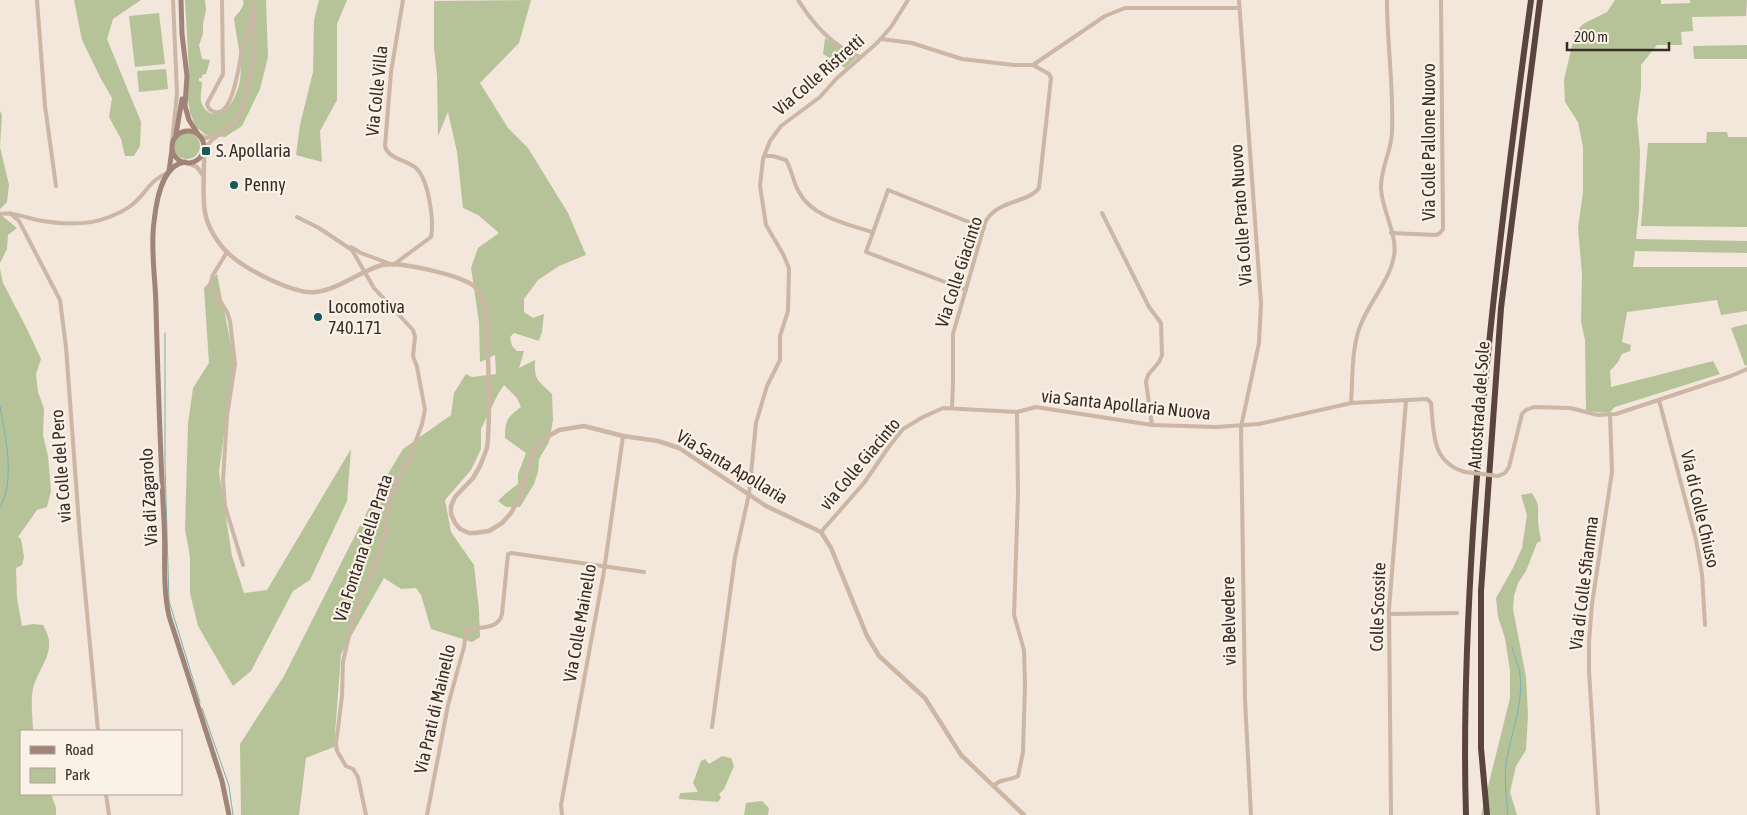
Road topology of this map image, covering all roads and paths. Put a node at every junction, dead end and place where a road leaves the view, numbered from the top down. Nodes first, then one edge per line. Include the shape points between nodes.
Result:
1 (37, 0) edge
2 (173, 0) edge
3 (181, 0) edge
4 (222, 0) edge
5 (252, 0) edge
6 (403, 0) edge
7 (798, 0) edge
8 (908, 0) edge
9 (1238, 0) edge
10 (1387, 0) edge
11 (1441, 0) edge
12 (1531, 0) edge
13 (1540, 0) edge
14 (1239, 8) junction
15 (253, 11) junction
16 (881, 39) junction
17 (860, 57) junction
18 (1033, 65) junction
19 (186, 76) junction
20 (220, 133) junction
21 (198, 134) junction
22 (176, 136) junction
23 (172, 143) junction
24 (204, 149) junction
25 (172, 150) junction
26 (764, 156) junction
27 (185, 162) junction
28 (169, 172) junction
29 (204, 178) junction
30 (56, 186) dead end
31 (10, 213) junction
32 (1102, 213) dead end
33 (0, 214) edge
34 (297, 217) dead end
35 (984, 228) junction
36 (872, 232) junction
37 (1391, 233) junction
38 (340, 241) junction
39 (227, 252) junction
40 (393, 265) junction
41 (366, 273) junction
42 (966, 290) junction
43 (1747, 369) edge
44 (1406, 400) junction
45 (1659, 400) junction
46 (1351, 403) junction
47 (952, 407) junction
48 (1017, 412) junction
49 (1610, 415) junction
50 (1152, 424) junction
51 (1241, 427) junction
52 (623, 436) junction
53 (749, 494) junction
54 (821, 532) junction
55 (244, 565) dead end
56 (604, 566) junction
57 (644, 572) dead end
58 (1457, 613) dead end
59 (1390, 614) junction
60 (1705, 625) dead end
61 (712, 727) dead end
62 (98, 730) edge
63 (994, 786) junction
64 (106, 795) edge
65 (110, 815) edge
66 (229, 815) edge
67 (366, 815) edge
68 (427, 815) edge
69 (562, 815) edge
70 (1024, 815) edge
71 (1251, 815) edge
72 (1390, 815) edge
73 (1466, 815) edge
74 (1487, 815) edge
75 (1598, 815) edge

1 - 30 street via 44,106
2 - 23 street via 178,92
3 - 19 main road
4 - 15 street via 222,78 207,104 216,112 225,108 231,95
5 - 15 street
6 - 40 street, Via Colle Villa via 385,148 421,174 433,226 431,237
7 - 17 street via 824,34
8 - 16 street, Via Colle Ristretti
9 - 14 street, Via Colle Prato Nuovo
10 - 37 street via 1392,134 1381,187
11 - 37 street, Via Colle Pallone Nuovo via 1443,229 1435,235
12 - 73 highway, Autostrada del Sole via 1503,208 1479,439 1467,660
13 - 74 highway, Autostrada del Sole via 1501,308 1482,582 1481,748
14 - 18 street via 1126,8 1105,16
14 - 51 street, Via Colle Prato Nuovo via 1262,314
15 - 20 street via 254,52 242,110 234,123
16 - 17 street, Via Colle Ristretti
16 - 18 street via 912,42 962,59
17 - 26 street, Via Colle Ristretti via 820,97 781,126
18 - 35 street, Via Colle Giacinto via 1051,78 1040,184 1034,194 1014,200 991,214
19 - 21 main road via 186,110
19 - 22 main road
20 - 21 street via 208,138
20 - 24 street
21 - 22 main road via 184,131
21 - 24 main road via 204,142
22 - 23 main road
23 - 25 main road
24 - 27 main road via 196,161
24 - 29 street, Via Santa Apollaria
25 - 27 main road via 178,159
25 - 28 main road, Via di Zagarolo
26 - 36 street via 786,160 799,193 813,210
26 - 53 street, Via Colle Ristretti via 760,186 766,225 789,268 789,293 788,311 780,336 780,360 767,386 756,423
27 - 28 main road via 176,164
27 - 29 street via 197,166
28 - 31 street via 157,177 133,204 96,221 56,222
28 - 66 main road, Via di Zagarolo via 159,194 152,255 166,542 165,600 222,781
29 - 39 street, Via Santa Apollaria via 206,218
31 - 33 street
31 - 62 street, via Colle del Pero via 18,221 60,300
32 - 50 street via 1149,307 1161,324 1162,355 1146,382
34 - 38 street
35 - 36 street via 888,190
35 - 42 street, Via Colle Giacinto
36 - 42 street via 866,252
37 - 46 street via 1394,253 1390,270 1358,333
38 - 40 street
38 - 41 street, Via Fontana della Prata via 352,250
39 - 41 street, Via Santa Apollaria via 277,283 312,293 328,290
39 - 55 street via 210,285 230,321 235,364 227,416 223,480 225,506
40 - 41 street, Via Santa Apollaria via 380,266
40 - 52 street, Via Santa Apollaria via 456,278 473,286 482,298 489,374 488,438 480,466 451,506 452,517 460,529 469,533 482,532 507,518 516,507 533,453 547,436 584,426
41 - 67 street, Via Fontana della Prata via 380,296 414,332 413,356 425,410 415,447 389,500 385,534 375,566 355,609 343,662 336,743 345,765 354,769 358,777
42 - 47 street, Via Colle Giacinto via 954,326
43 - 45 street
44 - 46 street, via Santa Apollaria Nuova
44 - 49 street, via Santa Apollaria Nuova, bridge via 1430,401 1440,456 1451,466 1465,472 1498,476 1509,467 1522,414 1526,410 1534,407 1570,408 1592,415
44 - 59 street, Colle Scossite
45 - 49 street
45 - 60 street, Via di Colle Chiuso via 1696,540
46 - 51 street, via Santa Apollaria Nuova
47 - 48 street, via Santa Apollaria Nuova
47 - 54 street, via Colle Giacinto via 936,410 903,429 864,483
48 - 50 street, via Santa Apollaria Nuova via 1036,407
48 - 63 street via 1014,615 1024,654 1023,752 1018,776 997,782
49 - 75 street, Via di Colle Sfiamma via 1612,472 1589,642
50 - 51 street, via Santa Apollaria Nuova
51 - 71 street, via Belvedere via 1244,700
52 - 53 street, Via Santa Apollaria via 678,448
52 - 56 street, Via Colle Mainello
53 - 54 street, Via Santa Apollaria via 773,510
53 - 61 street, Via Colle Ristretti via 735,557
54 - 63 street via 879,656 925,698 955,748
56 - 57 street
56 - 68 street, Via Prati di Mainello via 508,554 500,620 492,626 466,630 448,703
56 - 69 street, Via Colle Mainello
58 - 59 street
59 - 72 street, Colle Scossite
63 - 70 street
64 - 65 street

